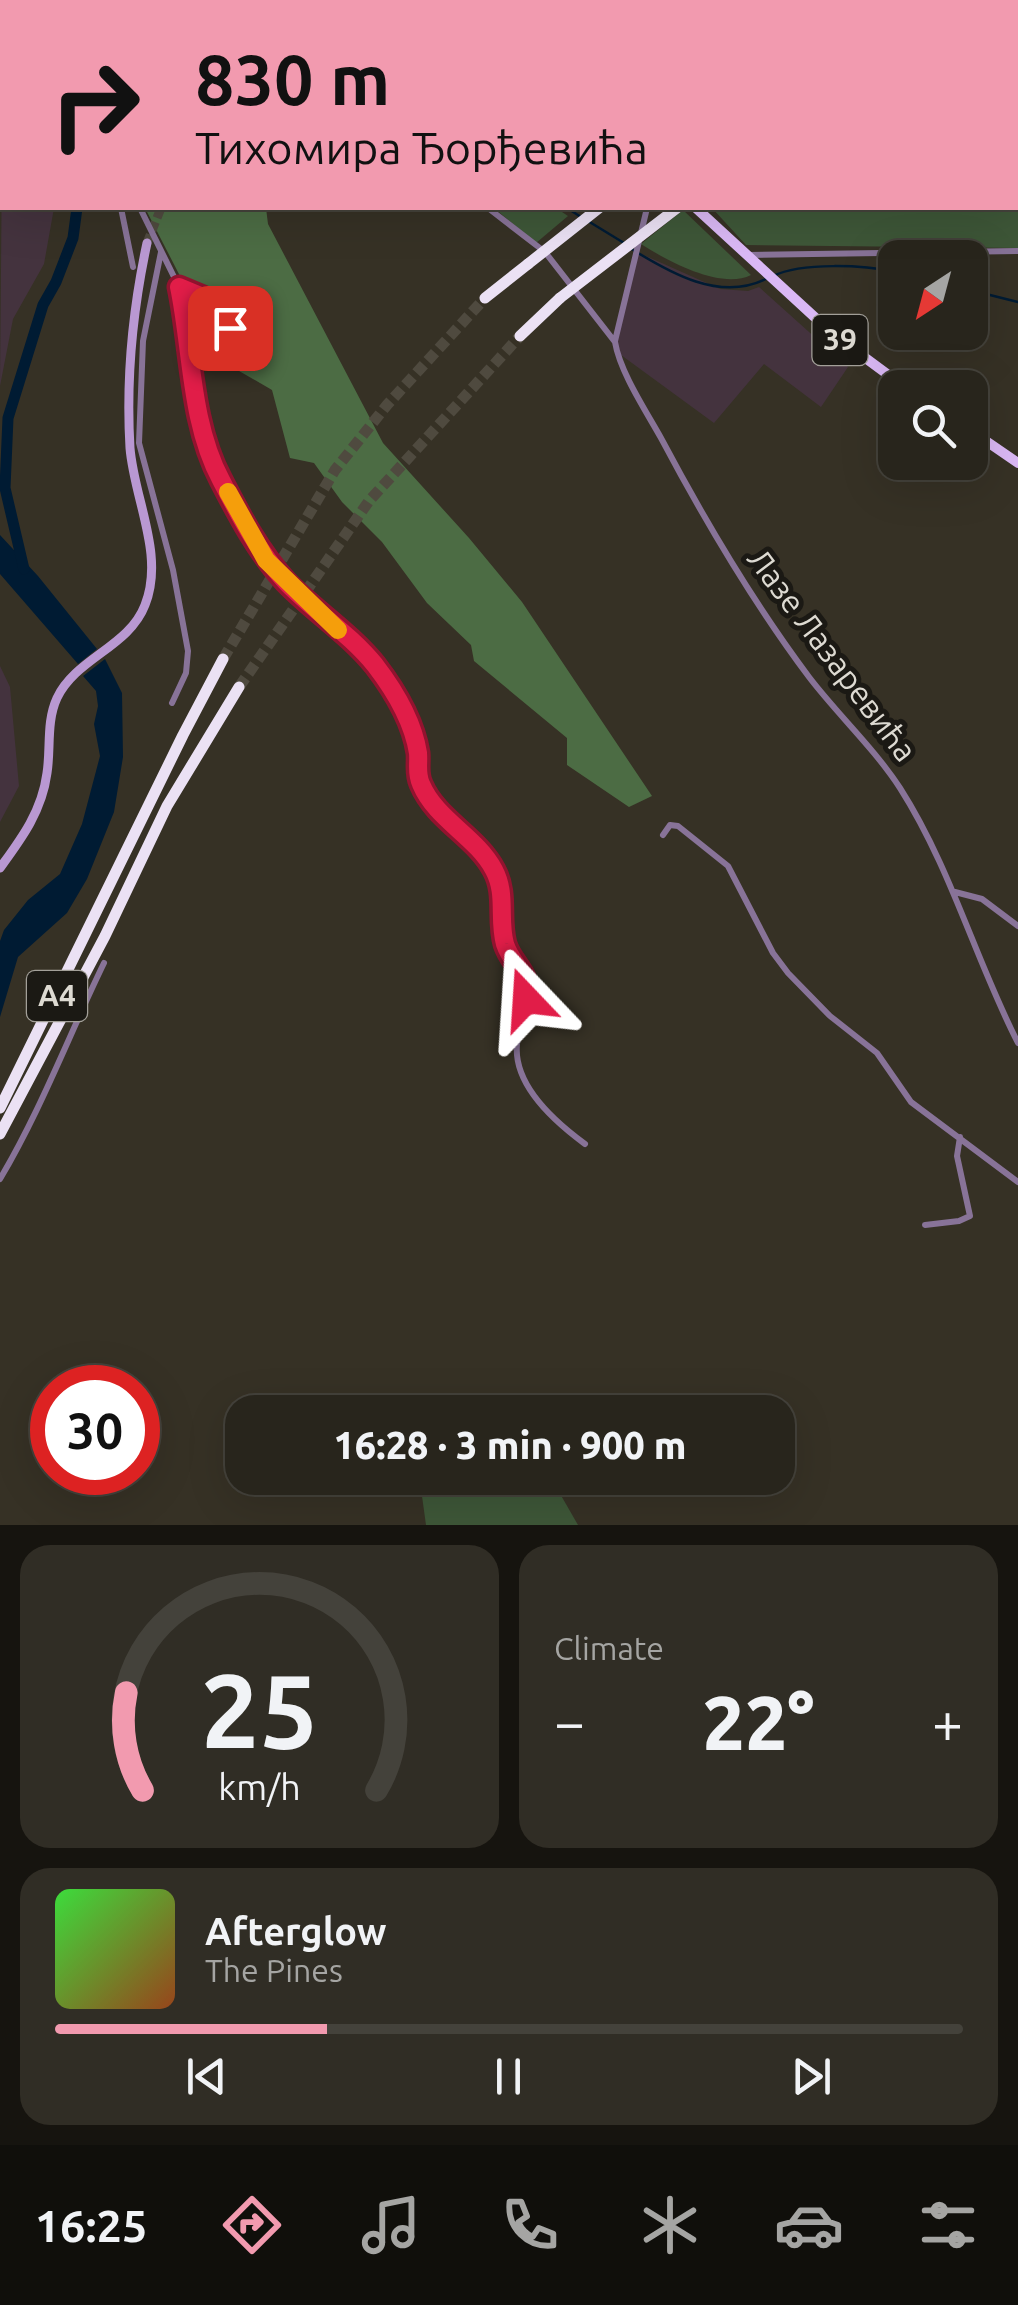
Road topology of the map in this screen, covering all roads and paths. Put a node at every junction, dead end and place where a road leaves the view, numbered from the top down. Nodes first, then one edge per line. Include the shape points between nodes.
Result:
1 (122, 210) edge
2 (141, 210) edge
3 (491, 210) edge
4 (596, 210) edge
5 (646, 210) edge
6 (673, 210) edge
7 (698, 210) edge
8 (147, 242) tunnel mouth
9 (1018, 251) edge
10 (162, 252) junction
11 (747, 256) junction
12 (133, 266) dead end
13 (179, 287) junction
14 (485, 298) tunnel mouth
15 (230, 328) dead end
16 (520, 336) tunnel mouth
17 (615, 342) junction
18 (882, 370) edge
19 (988, 442) edge
20 (1018, 463) edge
21 (223, 659) tunnel mouth
22 (238, 687) tunnel mouth
23 (172, 704) dead end
24 (662, 835) dead end
25 (0, 868) edge
26 (954, 892) junction
27 (1018, 926) edge
28 (104, 963) dead end
29 (1018, 1043) edge
30 (0, 1108) edge
31 (0, 1134) edge
32 (960, 1138) junction
33 (584, 1144) dead end
34 (0, 1179) edge
35 (1018, 1182) edge
36 (925, 1225) dead end

1 - 12 street
2 - 10 street
3 - 17 street, Лазе Лазаревића via 545,252
4 - 14 highway, bridge
5 - 17 street
6 - 16 highway, bridge
7 - 11 main road, 39
8 - 25 main road via 130,430 152,579 144,610 122,638 66,684 53,710 42,800
9 - 11 street
10 - 13 street
10 - 23 street via 143,341 138,425 188,651
11 - 18 main road, 39
13 - 15 street via 203,297
13 - 33 street via 201,418 220,479 266,560 384,678 406,714 423,789 493,868 502,890 506,947 528,982 519,1064 539,1102
17 - 26 street, Лазе Лазаревића via 743,584 898,784
19 - 20 main road
21 - 30 highway, A4
22 - 31 highway, A4 via 167,806
24 - 32 street via 678,826 728,866 788,973 878,1053 911,1102
26 - 27 street via 982,899
26 - 29 street, Лазе Лазаревића
28 - 34 street
32 - 35 street
32 - 36 street via 957,1156 970,1216

